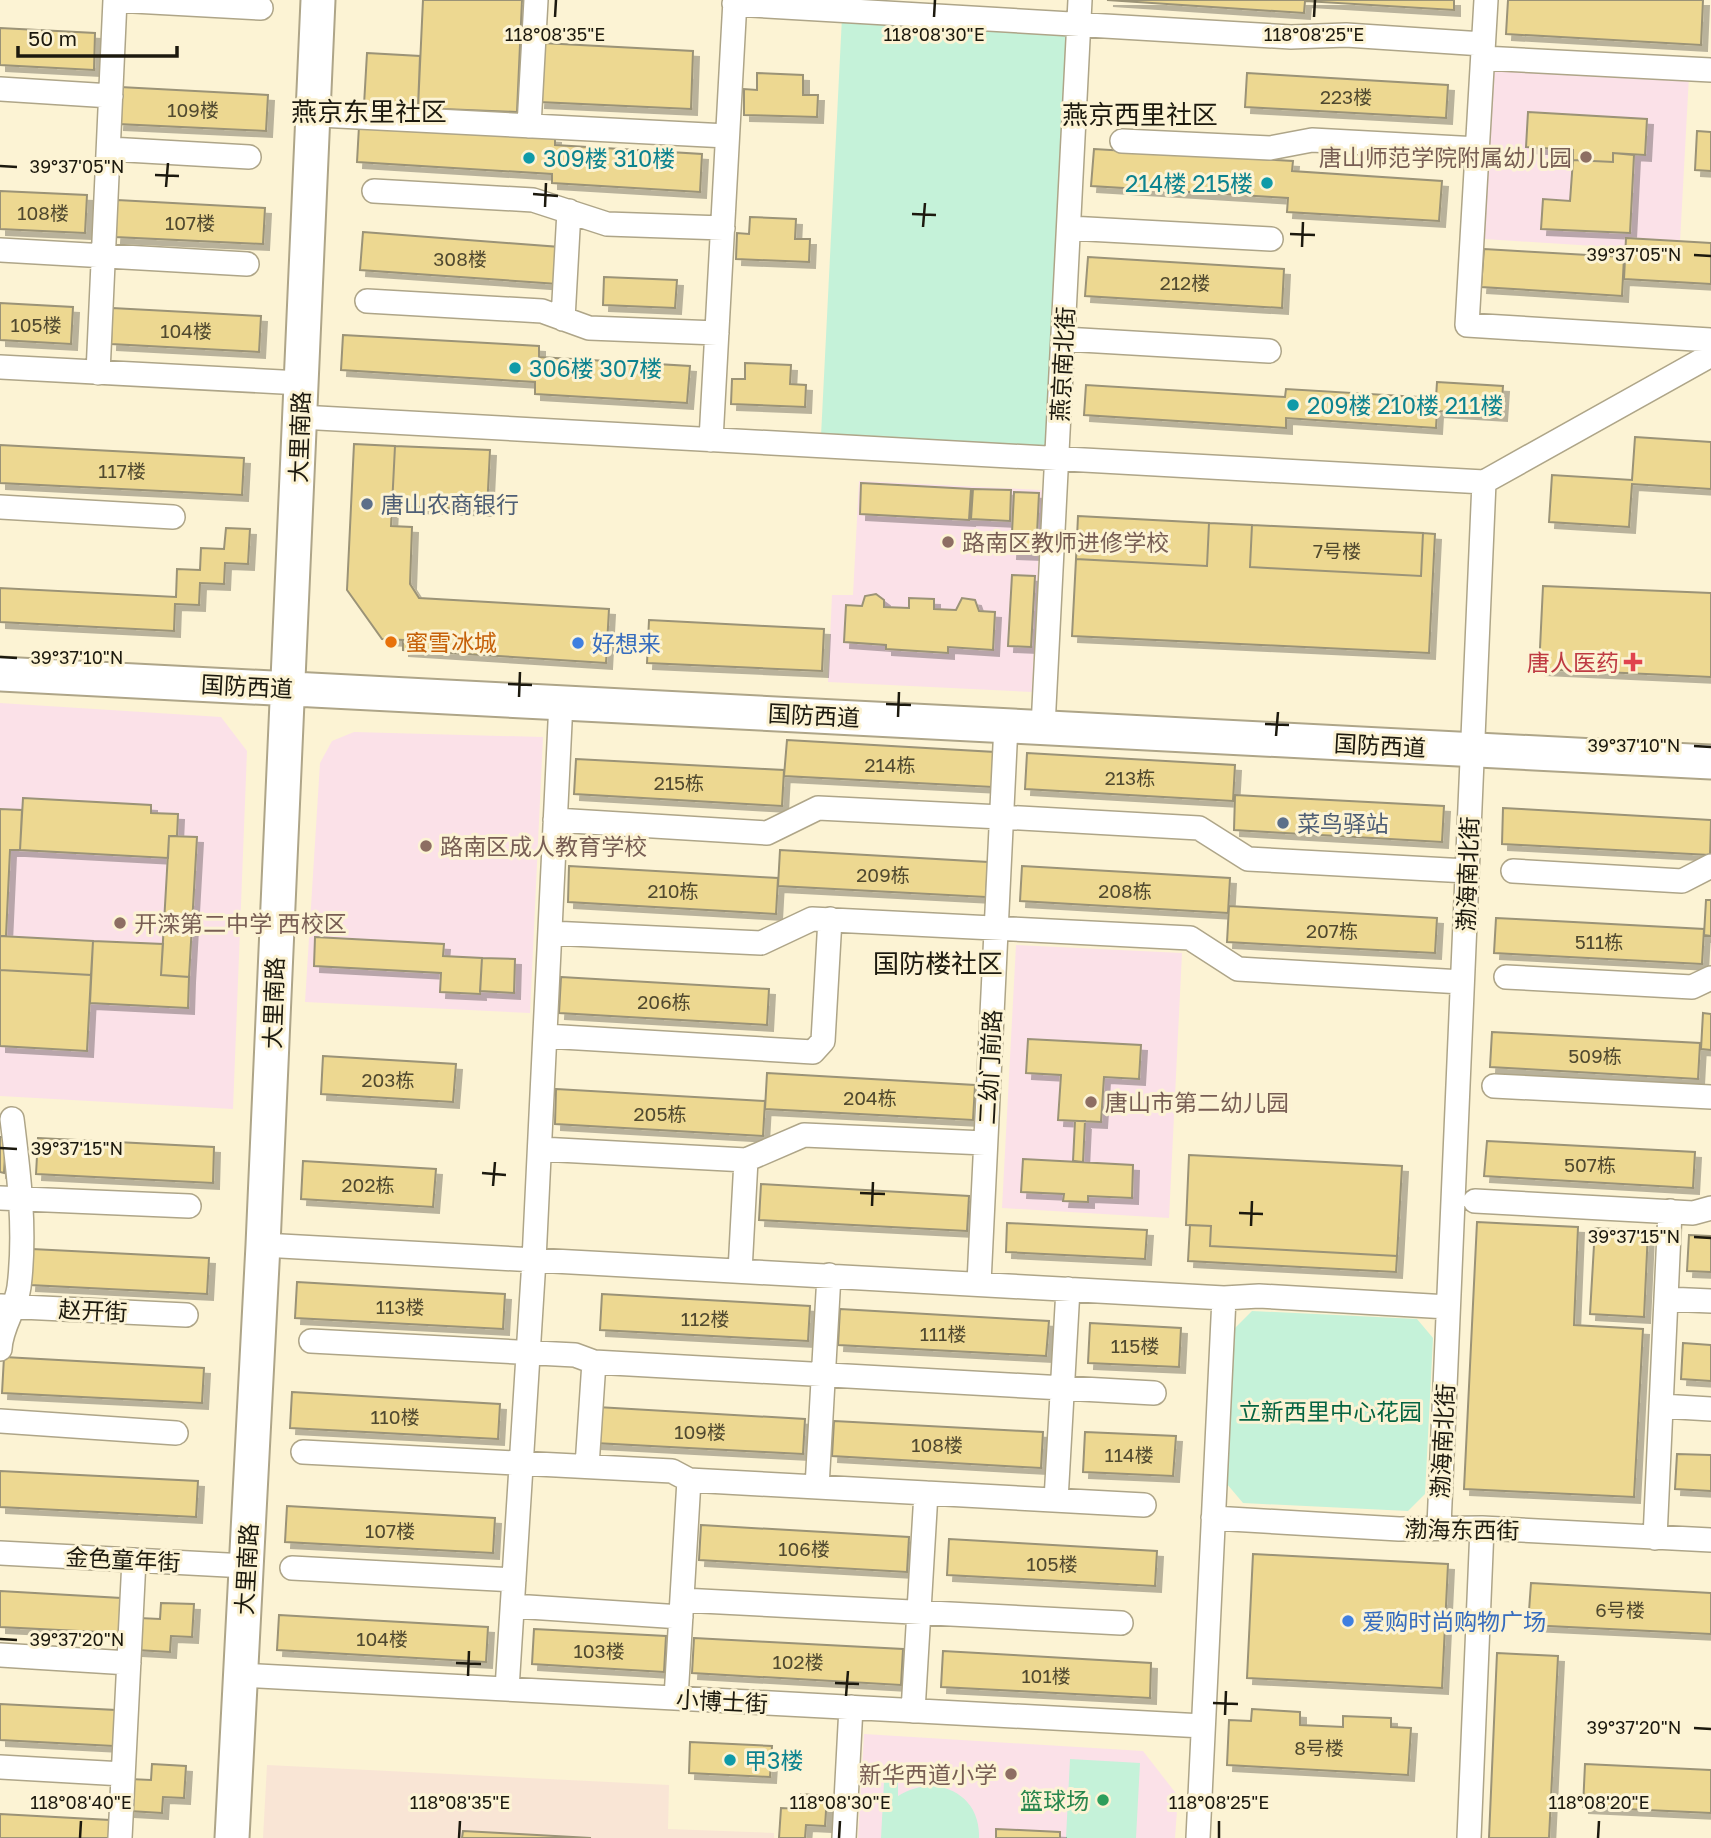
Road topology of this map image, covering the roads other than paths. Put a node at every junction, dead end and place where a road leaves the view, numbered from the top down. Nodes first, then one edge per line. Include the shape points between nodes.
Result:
1 (115, 0) edge
2 (318, 0) edge
3 (536, 0) edge
4 (1080, 0) edge
5 (1486, 0) edge
6 (734, 2) edge
7 (261, 8) dead end
8 (1079, 23) junction
9 (1483, 51) junction
10 (1711, 70) edge
11 (0, 89) edge
12 (111, 96) junction
13 (319, 115) dead end
14 (529, 126) junction
15 (727, 136) junction
16 (1122, 141) dead end
17 (108, 149) junction
18 (1478, 149) junction
19 (248, 157) dead end
20 (374, 191) dead end
21 (569, 211) junction
22 (723, 228) junction
23 (1069, 228) junction
24 (1271, 239) dead end
25 (0, 250) edge
26 (103, 256) junction
27 (247, 264) dead end
28 (367, 301) dead end
29 (564, 319) junction
30 (717, 333) junction
31 (1064, 339) junction
32 (1711, 340) edge
33 (1269, 351) dead end
34 (1711, 355) edge
35 (0, 367) edge
36 (98, 373) junction
37 (301, 383) junction
38 (300, 416) junction
39 (711, 440) junction
40 (1057, 459) junction
41 (1484, 482) junction
42 (0, 507) edge
43 (173, 517) dead end
44 (0, 674) edge
45 (287, 688) junction
46 (561, 702) junction
47 (1006, 725) junction
48 (1043, 727) junction
49 (1472, 750) junction
50 (1711, 762) edge
51 (1001, 817) junction
52 (555, 820) junction
53 (1711, 866) edge
54 (1467, 871) junction
55 (1513, 871) dead end
56 (830, 919) junction
57 (996, 928) junction
58 (550, 933) junction
59 (1506, 977) dead end
60 (1711, 978) edge
61 (1462, 982) junction
62 (545, 1035) junction
63 (1494, 1086) dead end
64 (1711, 1097) edge
65 (12, 1119) dead end
66 (985, 1143) junction
67 (540, 1149) junction
68 (746, 1160) junction
69 (11, 1198) edge
70 (1475, 1201) dead end
71 (189, 1206) dead end
72 (1711, 1208) edge
73 (1670, 1212) junction
74 (263, 1245) junction
75 (534, 1260) junction
76 (740, 1270) junction
77 (829, 1275) junction
78 (979, 1283) junction
79 (1068, 1289) junction
80 (1224, 1298) junction
81 (1666, 1298) junction
82 (1711, 1301) edge
83 (6, 1306) edge
84 (1448, 1307) junction
85 (186, 1315) dead end
86 (311, 1341) dead end
87 (0, 1349) edge
88 (529, 1353) junction
89 (594, 1362) junction
90 (824, 1376) junction
91 (1063, 1388) junction
92 (1154, 1393) dead end
93 (1661, 1406) junction
94 (1711, 1409) edge
95 (0, 1420) edge
96 (176, 1433) dead end
97 (303, 1452) dead end
98 (521, 1463) junction
99 (587, 1466) junction
100 (689, 1479) junction
101 (817, 1487) junction
102 (926, 1493) junction
103 (1056, 1500) junction
104 (1144, 1505) dead end
105 (1213, 1518) junction
106 (1439, 1526) junction
107 (1482, 1528) junction
108 (1655, 1538) junction
109 (1711, 1540) edge
110 (0, 1553) edge
111 (134, 1560) junction
112 (246, 1566) junction
113 (292, 1568) dead end
114 (514, 1580) junction
115 (513, 1606) junction
116 (682, 1609) junction
117 (919, 1613) junction
118 (1121, 1623) dead end
119 (0, 1655) edge
120 (129, 1662) junction
121 (241, 1675) junction
122 (507, 1689) junction
123 (676, 1698) junction
124 (851, 1707) junction
125 (913, 1711) junction
126 (1203, 1726) junction
127 (0, 1767) edge
128 (123, 1774) junction
129 (120, 1838) edge
130 (232, 1838) edge
131 (844, 1838) edge
132 (1198, 1838) edge
133 (1469, 1838) edge

1 - 7 street
1 - 12 street
2 - 37 street, 大里南路
3 - 14 street
4 - 8 street, 燕京南北街
5 - 9 street
6 - 8 street
6 - 15 street
8 - 9 street via 1291,37 1346,35
8 - 23 street, 燕京南北街
9 - 10 street
9 - 18 street
11 - 12 street
12 - 17 street
13 - 14 street
14 - 15 street
15 - 22 street
16 - 18 street via 1270,148 1312,140
17 - 19 street
17 - 26 street
18 - 32 street via 1467,325
20 - 21 street via 533,200
21 - 22 street via 607,224
21 - 29 street
22 - 30 street
23 - 24 street
23 - 31 street, 燕京南北街
25 - 26 street
26 - 27 street
26 - 36 street
28 - 29 street via 542,311
29 - 30 street via 589,328
30 - 39 street
31 - 33 street
31 - 40 street, 燕京南北街
34 - 41 street
35 - 36 street
36 - 37 street
37 - 38 street, 大里南路
38 - 39 street
38 - 45 street, 大里南路
39 - 40 street
40 - 41 street
40 - 48 street, 燕京南北街
41 - 49 street, 渤海南北街
42 - 43 street
44 - 45 street, 国防西道
45 - 46 street, 国防西道
45 - 74 street, 大里南路
46 - 47 street, 国防西道
46 - 52 street
47 - 48 street, 国防西道
47 - 51 street, 二幼门前路
48 - 49 street, 国防西道
49 - 50 street, 国防西道
49 - 54 street, 渤海南北街
51 - 52 street via 818,808 767,833
51 - 54 street via 1199,828 1248,859
51 - 57 street, 二幼门前路
52 - 58 street
53 - 55 street via 1682,881
54 - 61 street, 渤海南北街
56 - 57 street
56 - 58 street via 812,919 761,943
56 - 62 street via 823,1041 813,1052
57 - 61 street via 1190,938 1238,969
57 - 66 street, 二幼门前路
58 - 62 street
59 - 60 street via 1692,987
61 - 84 street, 渤海南北街
62 - 67 street
63 - 64 street
65 - 69 street
66 - 68 street via 804,1135
66 - 78 street, 二幼门前路
67 - 68 street
67 - 75 street
68 - 76 street
69 - 71 street
69 - 83 street via 19,1289
70 - 73 street
72 - 73 street
73 - 81 street
74 - 75 street
74 - 112 street, 大里南路
75 - 76 street
75 - 88 street
76 - 77 street
77 - 78 street
77 - 90 street
78 - 79 street
79 - 80 street
79 - 91 street
80 - 84 street
80 - 105 street
81 - 82 street
81 - 93 street
83 - 85 street, 赵开街
83 - 87 street
84 - 106 street, 渤海南北街
86 - 88 street
88 - 89 street via 575,1355
88 - 98 street
89 - 90 street
89 - 99 street
90 - 91 street
90 - 101 street
91 - 92 street
91 - 103 street
93 - 94 street
93 - 108 street
95 - 96 street
97 - 98 street
98 - 99 street
98 - 114 street
99 - 100 street via 672,1471
100 - 101 street
100 - 116 street
101 - 102 street
102 - 103 street
102 - 117 street
103 - 104 street
105 - 106 street, 渤海东西街 via 1399,1529
105 - 126 street
106 - 107 street, 渤海东西街
107 - 108 street, 渤海东西街
107 - 133 street
108 - 109 street, 渤海东西街
110 - 111 street, 金色童年街
111 - 112 street, 金色童年街
111 - 120 street
112 - 121 street, 大里南路
113 - 114 street
114 - 115 street
115 - 116 street
115 - 122 street
116 - 117 street
116 - 123 street
117 - 118 street
117 - 125 street
119 - 120 street
120 - 128 street
121 - 122 street, 小博士街
121 - 130 street, 大里南路
122 - 123 street, 小博士街
123 - 124 street, 小博士街
124 - 125 street, 小博士街
124 - 131 street
125 - 126 street, 小博士街
126 - 132 street
127 - 128 street
128 - 129 street

